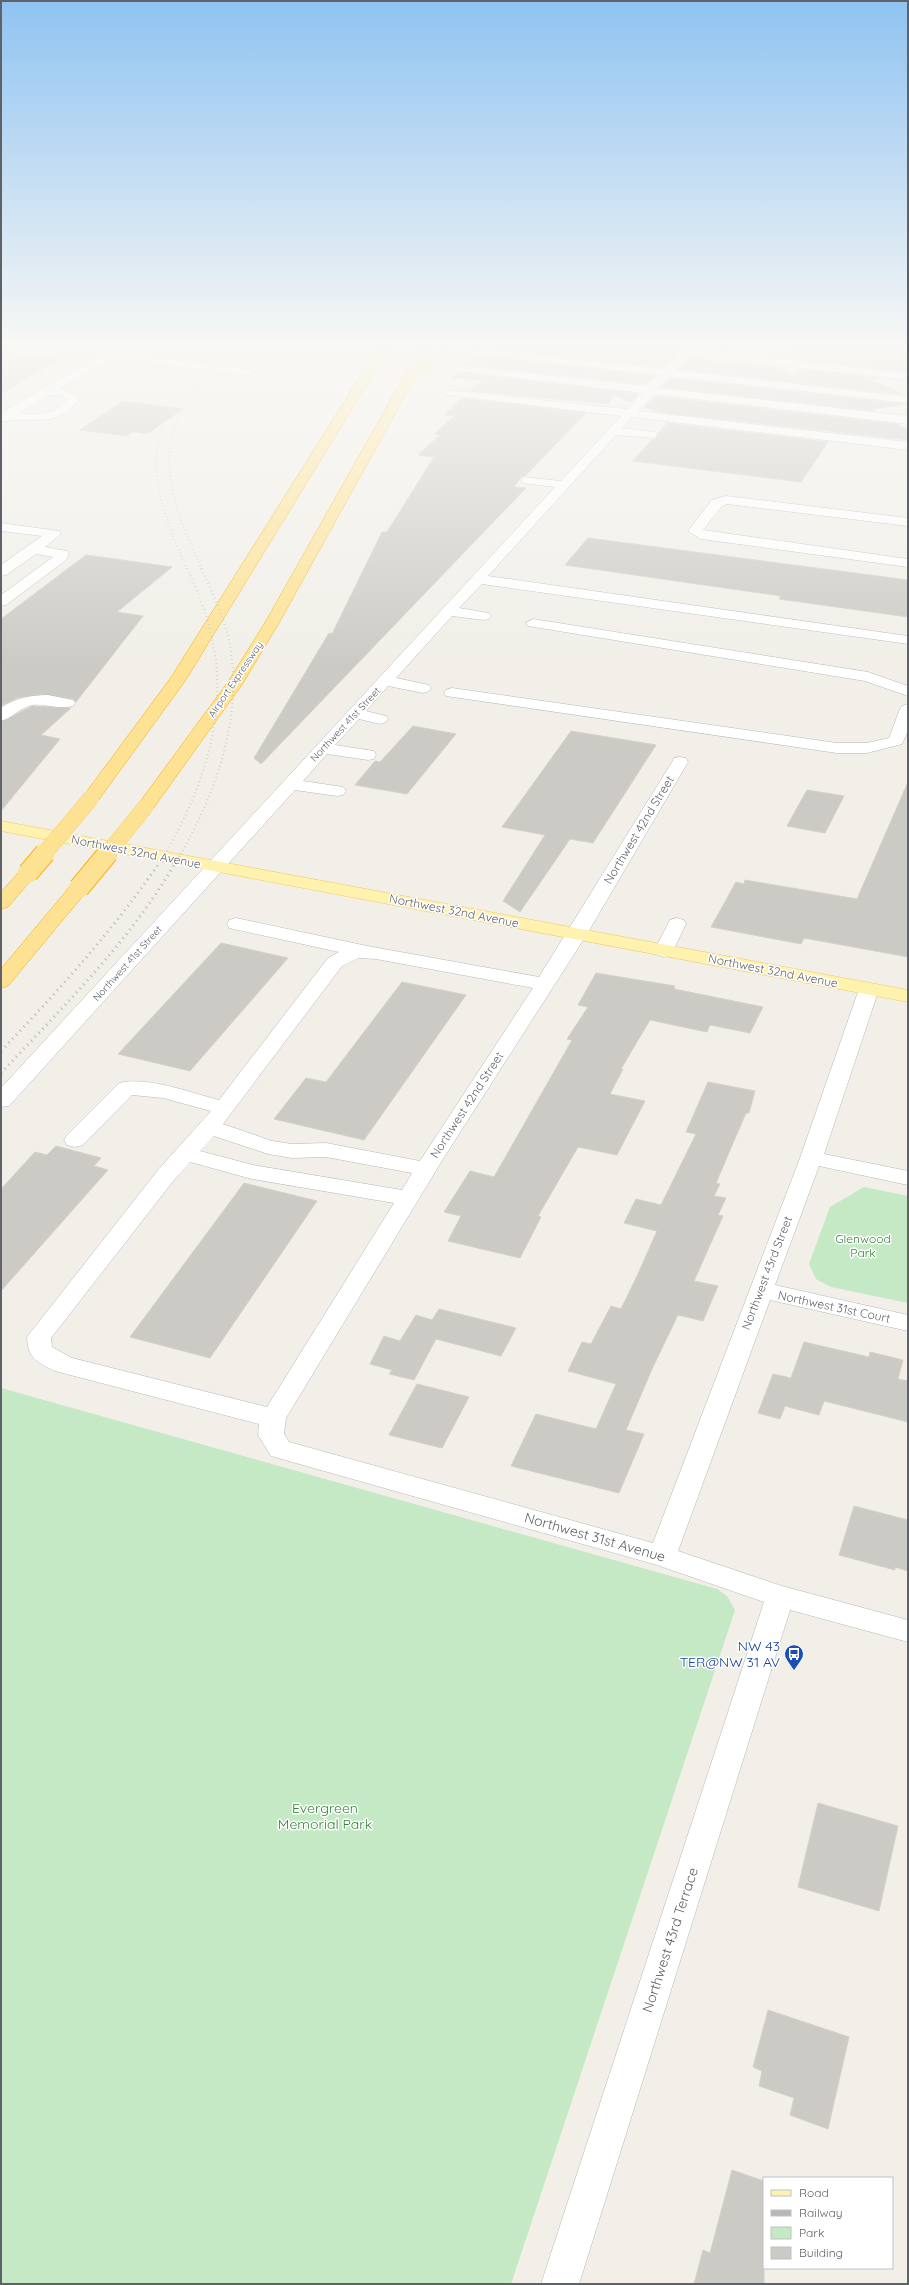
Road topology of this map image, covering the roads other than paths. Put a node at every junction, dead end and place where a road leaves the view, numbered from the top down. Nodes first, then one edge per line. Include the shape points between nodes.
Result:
1 (319, 454) edge
2 (368, 454) edge
3 (594, 454) edge
4 (528, 480) dead end
5 (565, 485) junction
6 (908, 522) edge
7 (1, 527) edge
8 (33, 549) junction
9 (908, 563) edge
10 (1, 572) edge
11 (479, 579) junction
12 (1, 602) edge
13 (449, 611) junction
14 (484, 616) dead end
15 (533, 624) dead end
16 (908, 640) edge
17 (384, 681) junction
18 (423, 688) dead end
19 (908, 691) edge
20 (452, 693) dead end
21 (67, 703) dead end
22 (908, 709) edge
23 (356, 713) junction
24 (1, 716) edge
25 (380, 719) dead end
26 (323, 748) junction
27 (368, 755) dead end
28 (680, 762) dead end
29 (290, 784) junction
30 (338, 791) dead end
31 (1, 826) edge
32 (214, 867) junction
33 (1, 903) edge
34 (236, 924) dead end
35 (677, 924) dead end
36 (577, 934) junction
37 (363, 951) junction
38 (664, 951) junction
39 (1, 982) edge
40 (545, 984) junction
41 (869, 989) junction
42 (908, 996) edge
43 (1, 1101) edge
44 (225, 1108) junction
45 (210, 1127) junction
46 (75, 1140) dead end
47 (300, 1151) junction
48 (187, 1154) junction
49 (811, 1158) junction
50 (426, 1169) junction
51 (285, 1176) junction
52 (908, 1178) edge
53 (409, 1198) junction
54 (760, 1290) junction
55 (908, 1323) edge
56 (273, 1418) junction
57 (280, 1449) joint
58 (662, 1556) junction
59 (780, 1596) junction
60 (908, 1631) edge
61 (560, 2284) edge

1 - 33 highway, bridge via 177,681 91,798
2 - 39 highway, Airport Expressway, bridge via 320,541 235,683 146,806
3 - 5 street, Northwest 41st Street
4 - 5 street
5 - 11 street, Northwest 41st Street
6 - 9 street via 726,500 717,503 695,531 701,535
7 - 8 street via 54,534
8 - 10 street
8 - 12 street via 62,554
11 - 13 street, Northwest 41st Street
11 - 16 street
13 - 14 street
13 - 17 street, Northwest 41st Street
15 - 19 street via 868,676
17 - 18 street
17 - 23 street, Northwest 41st Street
20 - 22 street via 837,748 867,748 896,741
21 - 24 street via 44,699 22,702
23 - 25 street
23 - 26 street, Northwest 41st Street
26 - 27 street
26 - 29 street, Northwest 41st Street
28 - 36 street, Northwest 42nd Street
29 - 30 street
29 - 32 street, Northwest 41st Street
31 - 32 main road, Northwest 32nd Avenue
32 - 36 main road, Northwest 32nd Avenue
32 - 43 street, Northwest 41st Street
34 - 37 street
35 - 38 street
36 - 38 main road, Northwest 32nd Avenue
36 - 40 street, Northwest 42nd Street
37 - 40 street
37 - 44 street via 347,953 335,962
38 - 41 main road, Northwest 32nd Avenue
40 - 50 street, Northwest 42nd Street
41 - 42 main road, Northwest 32nd Avenue
41 - 49 street, Northwest 43rd Street
44 - 45 street
44 - 46 street via 164,1092 127,1088
45 - 47 street via 268,1147
45 - 48 street
47 - 50 street via 326,1150
47 - 51 street
48 - 51 street via 252,1172
48 - 56 street via 166,1175 46,1326 39,1337 40,1350 64,1365
49 - 52 street
49 - 54 street, Northwest 43rd Street
50 - 53 street, Northwest 42nd Street
51 - 53 street
53 - 56 street, Northwest 42nd Street
54 - 55 street, Northwest 31st Court
54 - 58 street, Northwest 43rd Street
56 - 57 street, Northwest 42nd Street via 271,1436
57 - 58 street, Northwest 31st Avenue
58 - 59 street, Northwest 31st Avenue
59 - 60 street, Northwest 31st Avenue
59 - 61 street, Northwest 43rd Terrace

